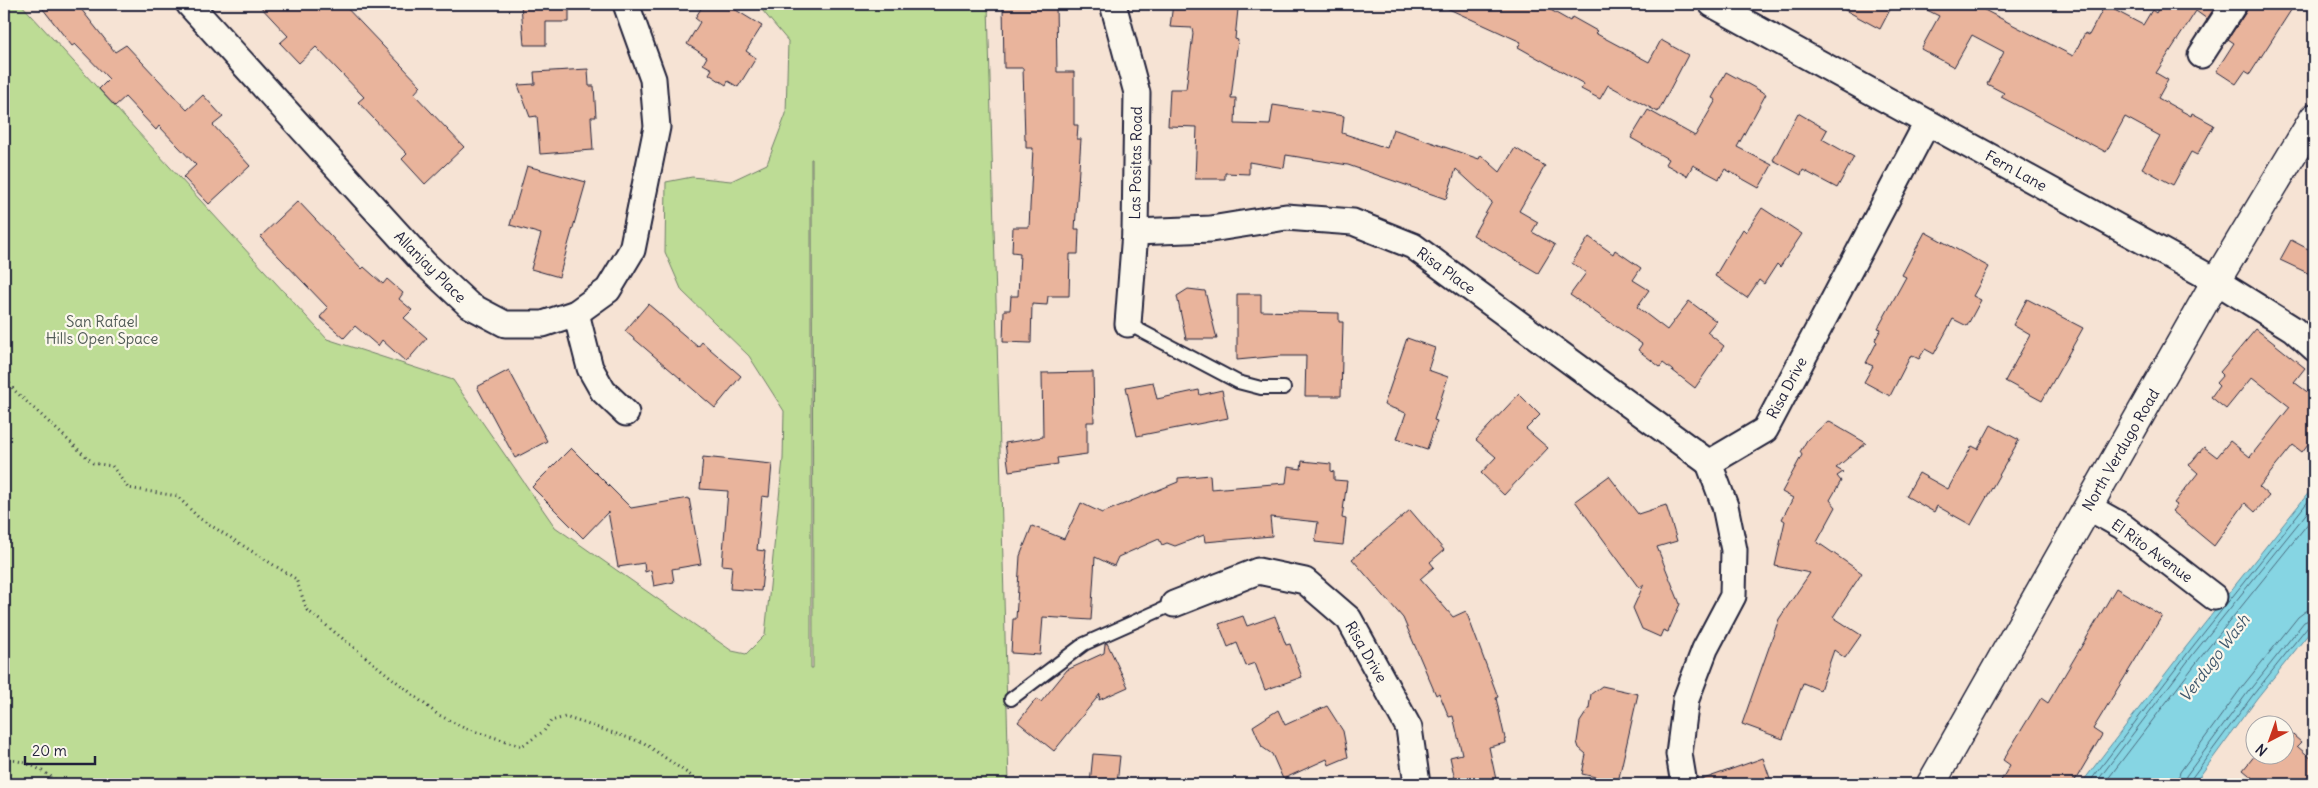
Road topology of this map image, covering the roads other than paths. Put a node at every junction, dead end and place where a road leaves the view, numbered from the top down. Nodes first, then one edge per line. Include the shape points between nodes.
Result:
1 (189, 4) edge
2 (626, 4) edge
3 (1113, 4) edge
4 (1712, 4) edge
5 (2234, 4) edge
6 (2201, 55) dead end
7 (2314, 118) edge
8 (1927, 123) junction
9 (1135, 232) junction
10 (2216, 280) junction
11 (576, 313) junction
12 (1128, 324) joint
13 (2314, 348) edge
14 (1284, 388) dead end
15 (626, 413) dead end
16 (1709, 463) junction
17 (2088, 507) junction
18 (2214, 597) dead end
19 (1174, 604) joint
20 (1011, 699) dead end
21 (1417, 784) edge
22 (1684, 784) edge
23 (1931, 784) edge

1 - 11 street, Allanjay Place via 424,263 469,305 505,324 543,324
2 - 11 street, Allanjay Place via 653,79 657,127 632,250 608,290
3 - 9 street, Las Positas Road via 1137,93
4 - 8 street, Fern Lane
5 - 6 street
7 - 10 main road, North Verdugo Road
8 - 10 street, Fern Lane
8 - 16 street, Risa Drive via 1765,430
9 - 12 street, Las Positas Road
9 - 16 street, Risa Place via 1211,229 1286,217 1353,222 1413,246
10 - 13 street, Fern Lane via 2293,329
10 - 17 main road, North Verdugo Road
11 - 15 street via 590,368 603,391
12 - 14 lane via 1238,382 1261,388
16 - 22 street via 1724,506 1734,550 1733,596 1705,649 1686,699 1679,754
17 - 18 street, El Rito Avenue via 2122,526
17 - 23 main road, North Verdugo Road
19 - 20 lane via 1084,644
19 - 21 street, Risa Drive via 1258,571 1305,581 1349,620 1409,728

